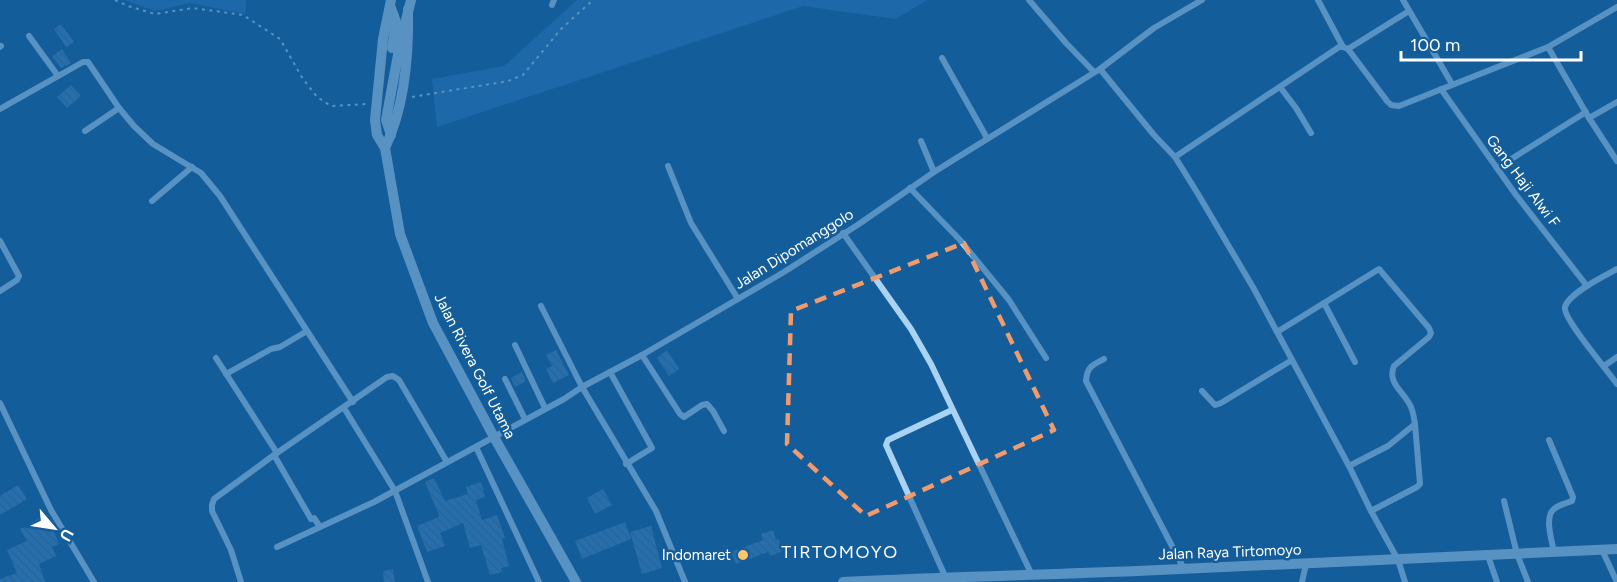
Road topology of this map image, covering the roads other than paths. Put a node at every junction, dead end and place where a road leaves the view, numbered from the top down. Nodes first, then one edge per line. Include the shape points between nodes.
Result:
1 (1029, 0) edge
2 (1202, 0) edge
3 (1318, 0) edge
4 (1403, 0) edge
5 (391, 2) edge
6 (410, 4) edge
7 (1617, 7) edge
8 (1409, 11) junction
9 (29, 36) dead end
10 (1548, 47) junction
11 (1346, 48) junction
12 (942, 58) dead end
13 (1097, 70) junction
14 (58, 76) junction
15 (1452, 84) junction
16 (1280, 87) junction
17 (1441, 88) junction
18 (1617, 102) edge
19 (119, 108) junction
20 (0, 109) edge
21 (1587, 115) junction
22 (85, 131) dead end
23 (1311, 133) dead end
24 (377, 135) junction
25 (391, 135) junction
26 (987, 138) junction
27 (921, 141) dead end
28 (386, 153) junction
29 (1175, 157) junction
30 (1617, 161) edge
31 (668, 166) dead end
32 (192, 167) junction
33 (1497, 168) junction
34 (934, 172) junction
35 (910, 188) junction
36 (152, 201) dead end
37 (843, 233) junction
38 (0, 241) edge
39 (1617, 269) edge
40 (1587, 286) junction
41 (0, 291) edge
42 (738, 299) junction
43 (1324, 303) junction
44 (541, 306) dead end
45 (307, 331) junction
46 (1277, 332) junction
47 (515, 345) dead end
48 (642, 356) junction
49 (1617, 357) edge
50 (216, 358) dead end
51 (1046, 358) dead end
52 (1104, 359) dead end
53 (1292, 360) junction
54 (1355, 362) dead end
55 (1604, 366) junction
56 (610, 372) junction
57 (226, 374) junction
58 (505, 380) dead end
59 (1617, 384) edge
60 (582, 387) junction
61 (1202, 392) dead end
62 (353, 402) junction
63 (0, 403) edge
64 (344, 408) junction
65 (545, 408) junction
66 (952, 410) junction
67 (525, 419) junction
68 (1415, 424) junction
69 (724, 431) dead end
70 (494, 437) junction
71 (1549, 440) dead end
72 (476, 447) junction
73 (275, 454) junction
74 (447, 462) junction
75 (626, 464) junction
76 (1349, 466) junction
77 (395, 491) junction
78 (1504, 501) dead end
79 (1371, 511) junction
80 (320, 527) junction
81 (277, 547) dead end
82 (1617, 549) edge
83 (1602, 550) junction
84 (1554, 552) junction
85 (1517, 554) junction
86 (1488, 556) junction
87 (1398, 560) junction
88 (1306, 564) junction
89 (1184, 569) junction
90 (1031, 573) junction
91 (945, 576) junction
92 (1075, 577) edge
93 (1135, 577) edge
94 (888, 581) edge
95 (94, 582) edge
96 (241, 582) edge
97 (428, 582) edge
98 (539, 582) edge
99 (576, 582) edge
100 (685, 582) edge
101 (843, 582) edge
102 (1302, 582) edge
103 (1405, 582) edge
104 (1497, 582) edge
105 (1528, 582) edge
106 (1617, 582) edge

1 - 13 street via 1066,43
2 - 13 street, Jalan Dipomanggolo via 1154,28
3 - 11 street
4 - 8 street
5 - 24 street via 383,39
5 - 24 street via 396,22 383,119
6 - 25 street via 409,46
6 - 25 street via 386,120
7 - 10 street
8 - 11 street
8 - 15 street
9 - 14 street
10 - 15 street
10 - 21 street
11 - 16 street via 1339,47
11 - 17 street via 1391,105 1399,106
12 - 26 street
13 - 26 street, Jalan Dipomanggolo
13 - 29 street
14 - 19 street via 88,62
14 - 20 street
15 - 17 street
16 - 23 street
16 - 29 street
17 - 33 street, Gang Haji Alwi F
18 - 21 street
19 - 22 street
19 - 32 street via 153,144
21 - 30 street
21 - 33 street
24 - 28 street, Jalan Rivera Golf Utama
25 - 28 street
26 - 34 street, Jalan Dipomanggolo
27 - 34 street
28 - 70 street, Jalan Rivera Golf Utama via 408,261 433,322
29 - 46 street
31 - 42 street via 692,223
32 - 36 street
32 - 45 street via 220,196
33 - 40 street, Gang Haji Alwi F
34 - 35 street, Jalan Dipomanggolo
35 - 37 street, Jalan Dipomanggolo
35 - 51 street via 960,240 1009,300
37 - 42 street, Jalan Dipomanggolo
37 - 66 street via 911,329
38 - 41 street via 19,276
39 - 40 street
40 - 55 street via 1569,300 1565,313
42 - 48 street, Jalan Dipomanggolo
43 - 46 street
43 - 54 street
43 - 68 street via 1378,269 1429,328 1429,338 1394,366 1392,372 1411,405
44 - 60 street
45 - 57 street
45 - 62 street
46 - 53 street
47 - 65 street
48 - 56 street, Jalan Dipomanggolo
48 - 69 street via 680,414 684,417 707,404
49 - 55 street
50 - 57 street
52 - 89 street via 1090,366 1086,381
53 - 61 street via 1221,403 1215,405
53 - 76 street
55 - 59 street
56 - 60 street, Jalan Dipomanggolo
56 - 75 street via 652,448
57 - 73 street
58 - 67 street
60 - 65 street, Jalan Dipomanggolo
60 - 75 street
62 - 64 street
62 - 74 street via 393,376
63 - 95 street via 51,510
64 - 73 street
64 - 77 street
65 - 67 street, Jalan Dipomanggolo
66 - 90 street
66 - 91 street via 888,440 886,445
67 - 70 street, Jalan Dipomanggolo
68 - 76 street via 1388,446
68 - 79 street via 1420,484
70 - 72 street, Jalan Dipomanggolo
70 - 99 street, Jalan Rivera Golf Utama
71 - 84 street via 1574,497 1550,514
72 - 74 street, Jalan Dipomanggolo
72 - 98 street
73 - 80 street via 311,519
73 - 96 street via 212,505
74 - 77 street, Jalan Dipomanggolo
75 - 100 street via 656,511
76 - 79 street
77 - 80 street, Jalan Dipomanggolo
77 - 97 street
78 - 85 street
79 - 87 street
80 - 81 street, Jalan Dipomanggolo
82 - 83 street, Jalan Raya Tirtomoyo
83 - 84 street, Jalan Raya Tirtomoyo
83 - 106 street
84 - 85 street, Jalan Raya Tirtomoyo
85 - 86 street, Jalan Raya Tirtomoyo
85 - 105 street
86 - 87 street, Jalan Raya Tirtomoyo
86 - 104 street
87 - 88 street, Jalan Raya Tirtomoyo
87 - 103 street
88 - 89 street, Jalan Raya Tirtomoyo
88 - 102 street
89 - 93 street, Jalan Raya Tirtomoyo
90 - 91 street, Jalan Raya Tirtomoyo
90 - 92 street, Jalan Raya Tirtomoyo
91 - 94 street, Jalan Raya Tirtomoyo
92 - 93 street, Jalan Raya Tirtomoyo
94 - 101 street, Jalan Raya Tirtomoyo

